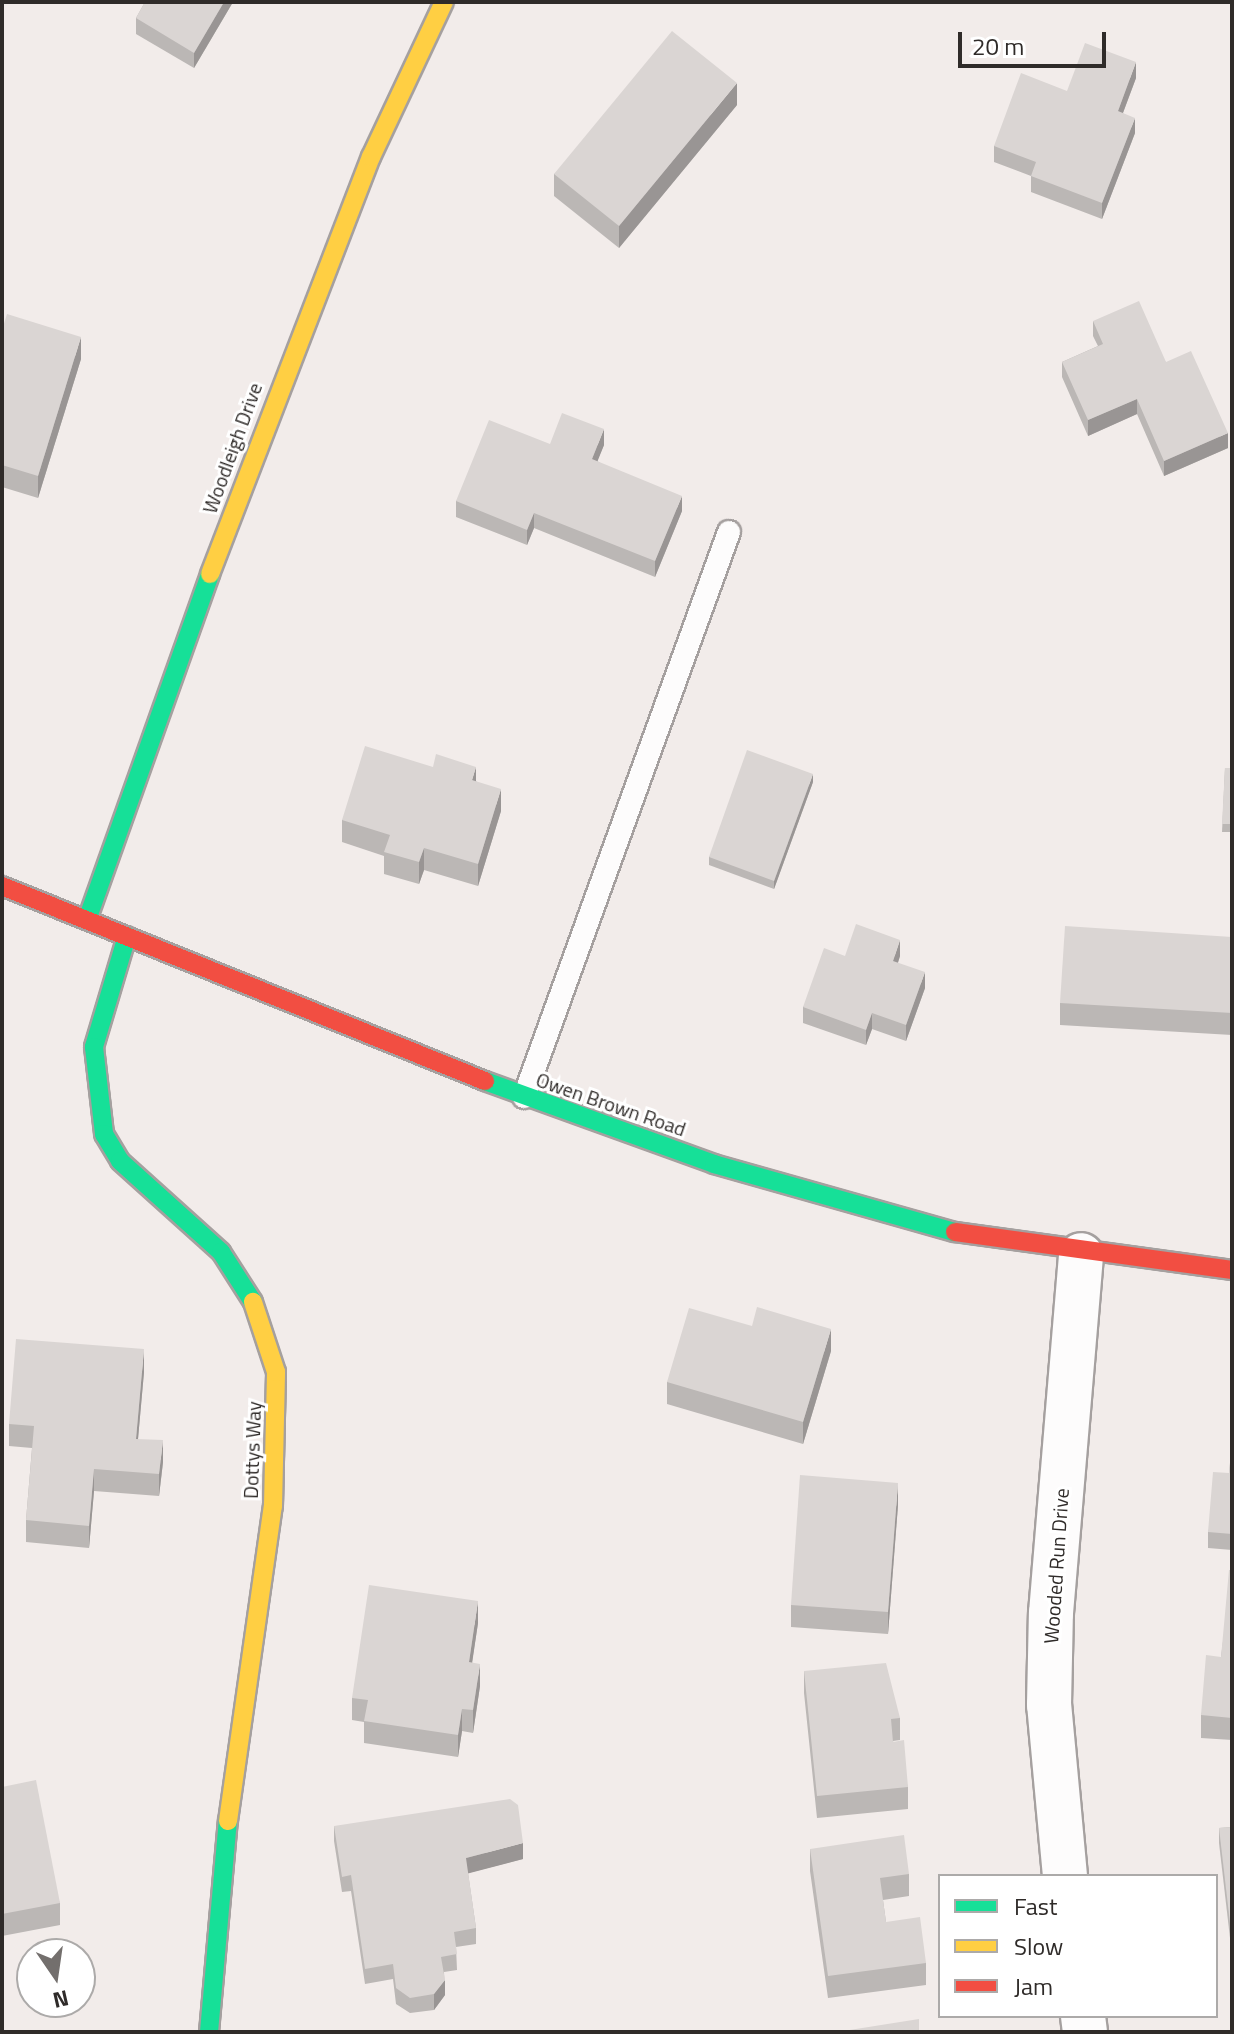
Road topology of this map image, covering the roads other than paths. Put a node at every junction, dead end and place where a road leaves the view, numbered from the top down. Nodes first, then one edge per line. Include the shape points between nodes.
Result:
1 (444, 2) edge
2 (729, 532) dead end
3 (2, 886) edge
4 (87, 920) junction
5 (127, 936) junction
6 (524, 1097) junction
7 (1081, 1255) junction
8 (1232, 1270) edge
9 (1065, 1874) edge
10 (209, 2032) edge

1 - 4 street, Woodleigh Drive via 371,157 263,425
2 - 6 lane
3 - 4 street, Owen Brown Road
4 - 5 street, Owen Brown Road
5 - 6 street, Owen Brown Road
5 - 10 street, Dottys Way via 94,1047 104,1134 120,1161 211,1242 250,1291 276,1372 273,1506 213,1926
6 - 7 street, Owen Brown Road via 855,1208
7 - 8 street, Owen Brown Road
7 - 9 street, Wooded Run Drive via 1051,1613 1049,1705

